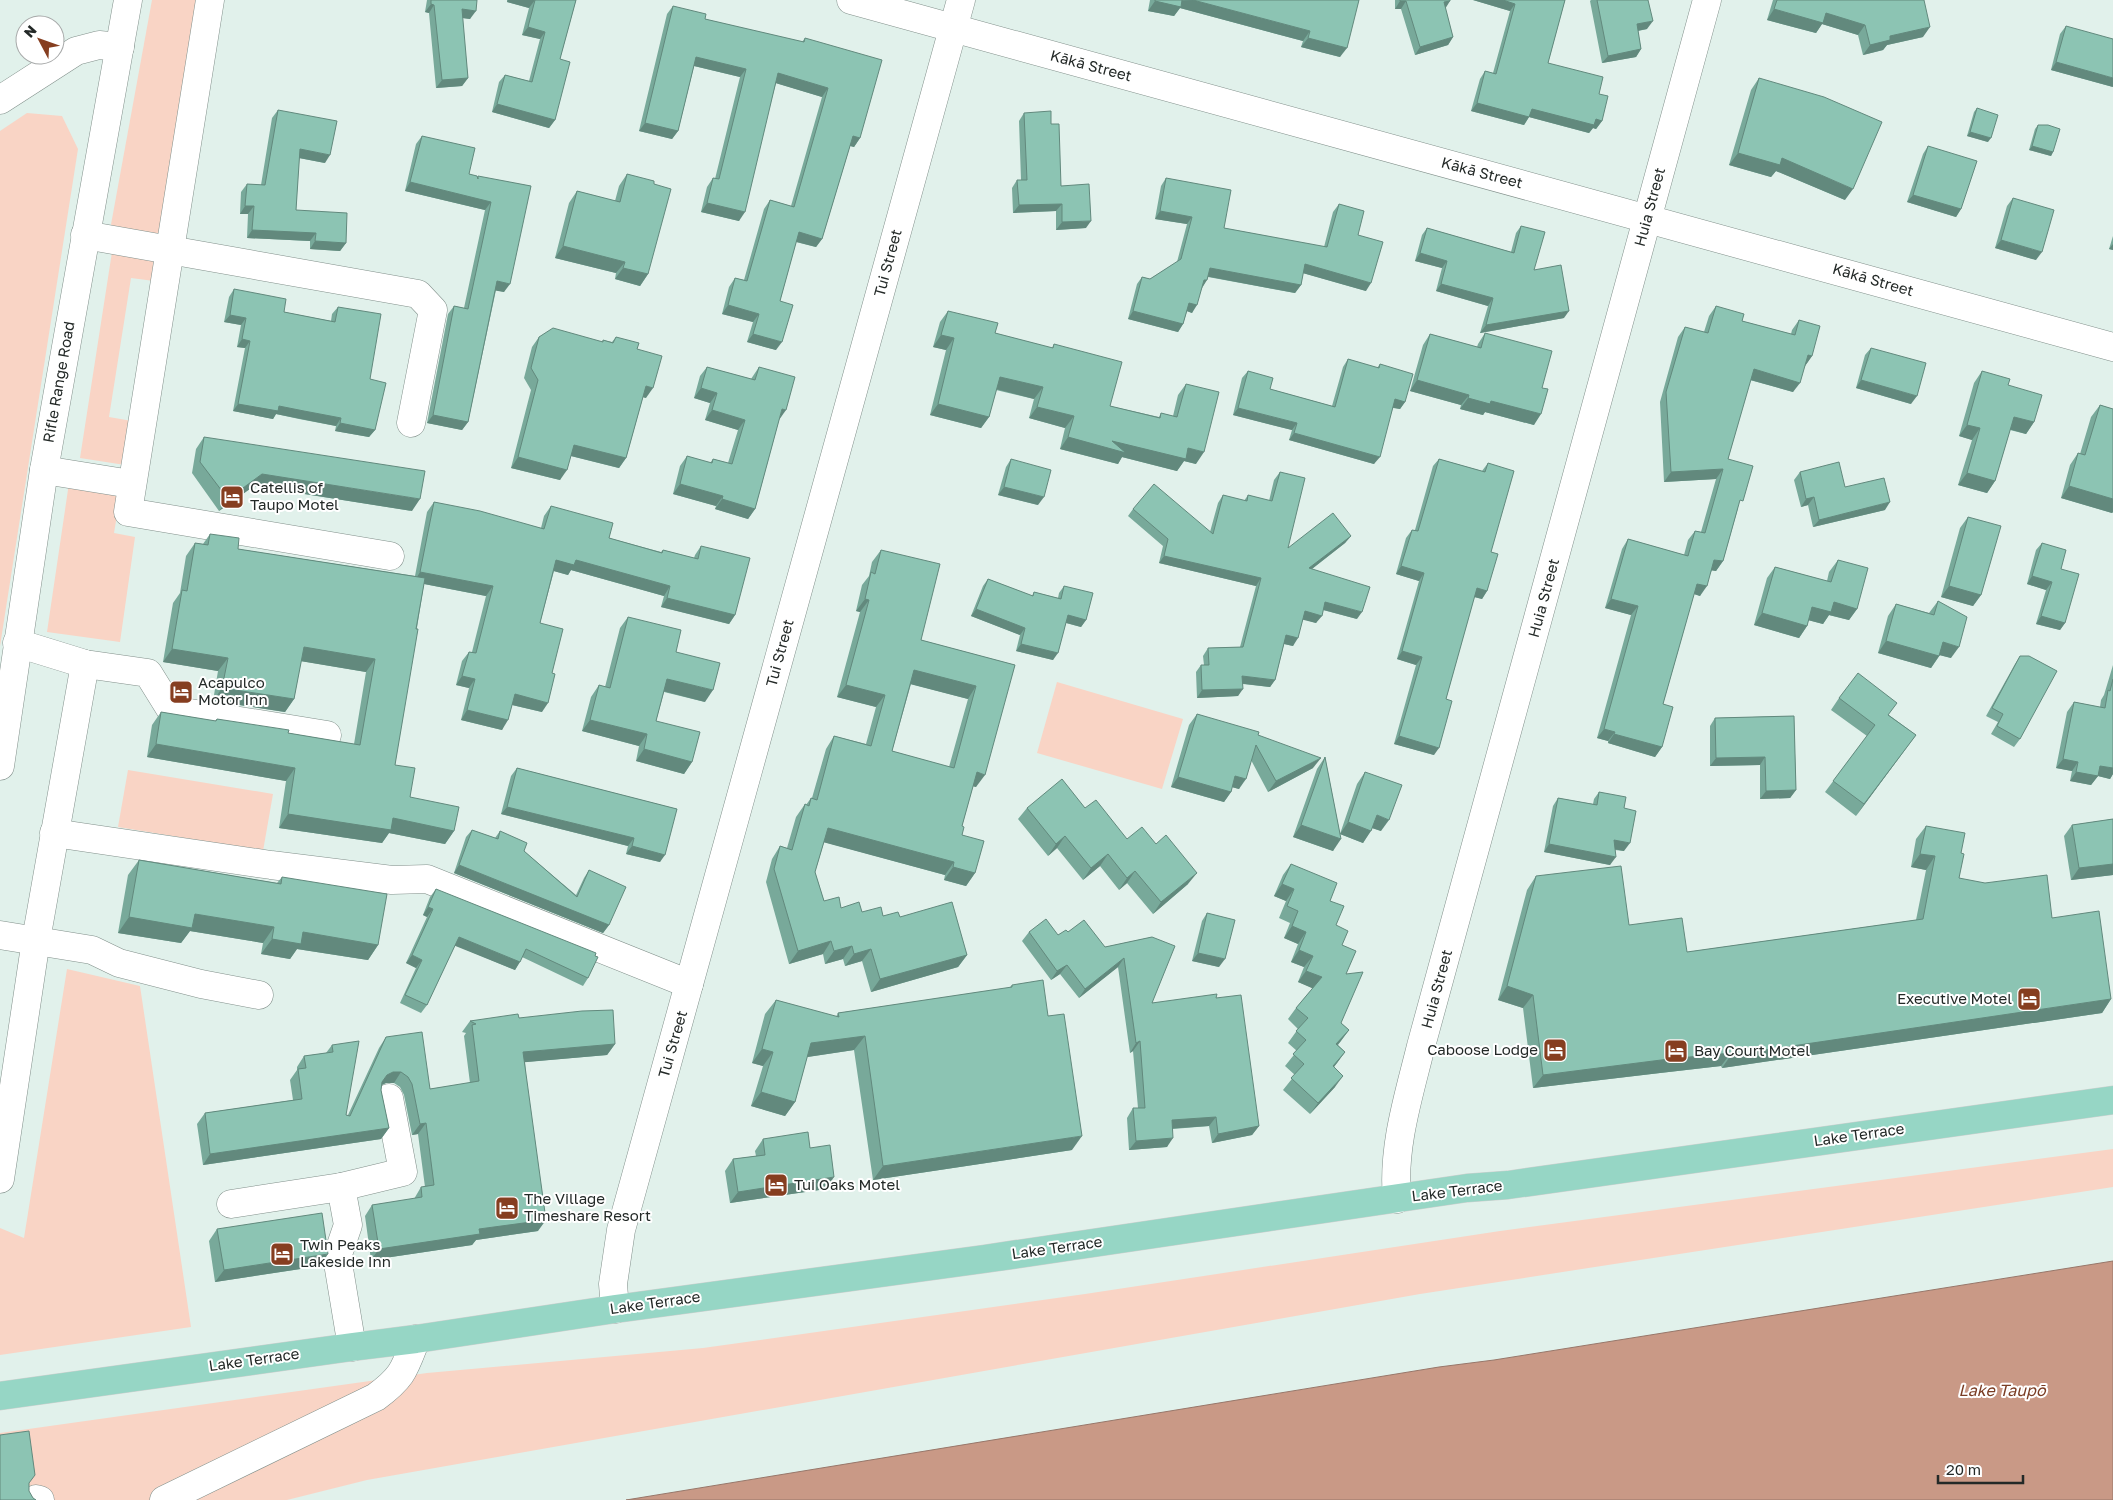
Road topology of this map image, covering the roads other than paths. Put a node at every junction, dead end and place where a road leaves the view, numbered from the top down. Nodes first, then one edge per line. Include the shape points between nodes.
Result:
1 (128, 0) edge
2 (210, 0) edge
3 (851, 0) edge
4 (960, 0) edge
5 (1707, 0) edge
6 (953, 28) junction
7 (120, 47) junction
8 (0, 100) edge
9 (1648, 218) junction
10 (85, 235) junction
11 (169, 252) junction
12 (2113, 347) edge
13 (411, 422) dead end
14 (44, 470) junction
15 (131, 484) junction
16 (390, 556) dead end
17 (18, 643) junction
18 (85, 664) junction
19 (327, 735) dead end
20 (0, 766) edge
21 (54, 833) junction
22 (0, 936) edge
23 (36, 940) junction
24 (689, 984) junction
25 (259, 996) dead end
26 (389, 1098) dead end
27 (2113, 1100) edge
28 (0, 1179) edge
29 (341, 1187) junction
30 (1397, 1199) junction
31 (230, 1204) dead end
32 (615, 1309) junction
33 (416, 1339) junction
34 (352, 1347) junction
35 (0, 1396) edge
36 (164, 1500) edge

1 - 7 street, Rifle Range Road
2 - 11 street
3 - 6 street, Kākā Street
4 - 6 street, Tui Street
5 - 9 street, Huia Street
6 - 9 street, Kākā Street
6 - 24 street, Tui Street
7 - 8 street via 100,46 76,51
7 - 10 street, Rifle Range Road
9 - 12 street, Kākā Street
9 - 30 street, Huia Street via 1421,1046 1400,1141 1395,1174
10 - 11 street
10 - 14 street, Rifle Range Road
11 - 13 street via 418,294 434,310
11 - 15 street
14 - 15 street
14 - 17 street, Rifle Range Road
15 - 16 street via 128,512
17 - 18 street
17 - 20 street, Rifle Range Road
18 - 19 street via 148,672 171,710
18 - 21 street
21 - 23 street
21 - 24 street via 299,869 392,880 427,879
22 - 23 street
23 - 25 street via 92,950 119,963
23 - 28 street
24 - 32 street, Tui Street via 621,1230 613,1284
26 - 29 street via 403,1172
27 - 30 main road, Lake Terrace
29 - 31 street
29 - 34 street via 348,1225 337,1257
30 - 32 main road, Lake Terrace
32 - 33 main road, Lake Terrace
33 - 34 main road, Lake Terrace
33 - 36 street via 400,1376 376,1397
34 - 35 main road, Lake Terrace

